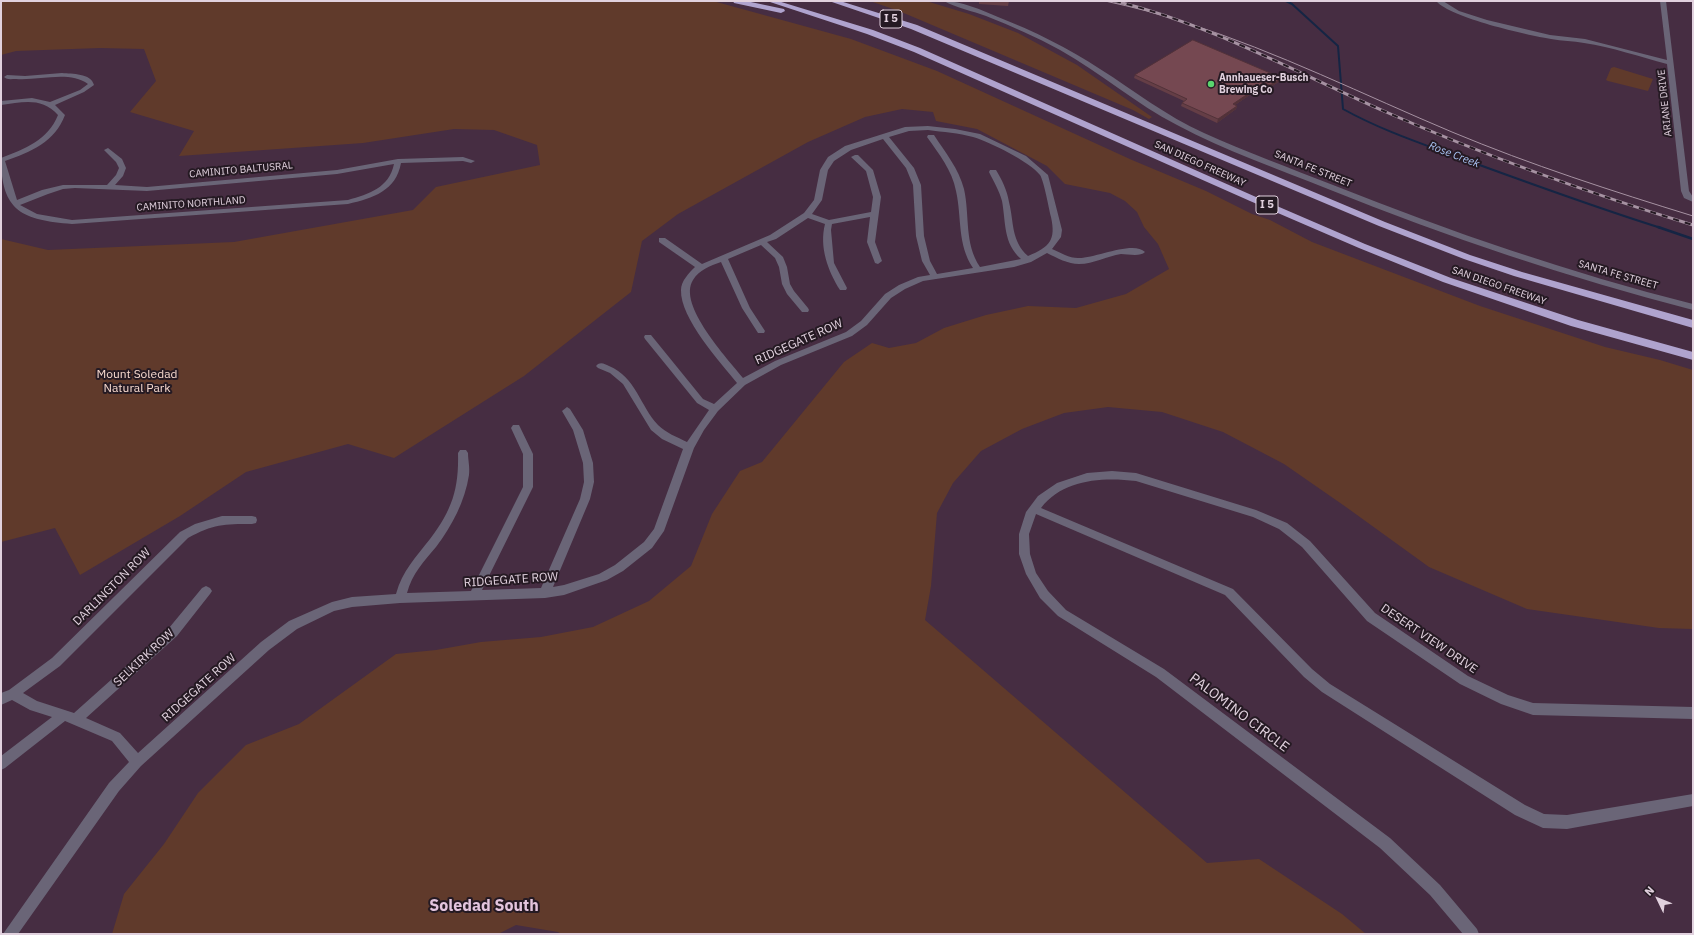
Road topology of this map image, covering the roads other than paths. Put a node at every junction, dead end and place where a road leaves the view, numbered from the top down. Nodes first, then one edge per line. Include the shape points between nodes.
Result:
1 (737, 1) edge
2 (772, 1) edge
3 (833, 1) edge
4 (859, 1) edge
5 (947, 1) edge
6 (1439, 1) edge
7 (1663, 1) edge
8 (851, 26) junction
9 (947, 42) junction
10 (1671, 63) junction
11 (7, 77) dead end
12 (1, 103) edge
13 (51, 104) junction
14 (884, 136) junction
15 (931, 137) dead end
16 (108, 150) dead end
17 (855, 157) dead end
18 (1, 160) edge
19 (398, 161) junction
20 (471, 161) dead end
21 (993, 172) dead end
22 (109, 187) junction
23 (1693, 200) edge
24 (15, 204) junction
25 (874, 214) junction
26 (807, 215) junction
27 (829, 222) junction
28 (662, 240) dead end
29 (762, 242) junction
30 (1047, 249) junction
31 (1141, 252) dead end
32 (722, 258) junction
33 (1028, 260) junction
34 (878, 261) dead end
35 (702, 267) junction
36 (978, 270) junction
37 (934, 277) junction
38 (843, 288) dead end
39 (1693, 307) edge
40 (805, 310) dead end
41 (1693, 324) edge
42 (761, 331) dead end
43 (648, 337) dead end
44 (1693, 356) edge
45 (601, 366) dead end
46 (742, 383) junction
47 (715, 409) junction
48 (567, 411) dead end
49 (516, 428) dead end
50 (690, 447) junction
51 (463, 453) dead end
52 (1034, 509) junction
53 (252, 520) dead end
54 (206, 591) dead end
55 (546, 593) junction
56 (474, 596) junction
57 (400, 598) junction
58 (13, 694) junction
59 (1, 699) edge
60 (1693, 713) edge
61 (63, 716) junction
62 (76, 719) junction
63 (137, 762) junction
64 (1, 764) edge
65 (1693, 800) edge
66 (10, 934) edge
67 (1472, 934) edge

1 - 8 highway
2 - 8 highway, SAN DIEGO FREEWAY / I 5
3 - 9 highway, SAN DIEGO FREEWAY / I 5 via 914,27
4 - 9 highway via 898,15
5 - 39 street, SANTA FE STREET via 992,16 1046,40 1080,58 1140,100 1180,123 1287,170 1482,246
6 - 10 street via 1457,12 1485,21 1550,37 1586,41
7 - 10 street, ARIANE DRIVE
8 - 44 highway, SAN DIEGO FREEWAY / I 5 via 917,50 1246,196 1447,280 1575,323
9 - 41 highway, SAN DIEGO FREEWAY / I 5 via 1396,230 1518,274
10 - 23 street, ARIANE DRIVE via 1686,191 1687,196
11 - 13 street via 62,75 83,77 91,83 82,91
12 - 13 street via 39,101
13 - 18 street via 62,115 56,130 29,149
14 - 26 street via 848,148 831,159 824,170 818,200
14 - 30 street, RIDGEGATE ROW via 908,129 955,131 977,136 1023,158 1044,176 1058,230
14 - 37 street via 910,168 917,185 920,236 926,261
15 - 36 street via 957,179 964,242
16 - 22 street via 121,161 123,170
17 - 25 street via 869,170 874,184 877,197
18 - 24 street
19 - 20 street, CAMINITO BALTUSRAL
19 - 22 street, CAMINITO BALTUSRAL via 336,172 147,189
19 - 24 street, CAMINITO NORTHLAND via 393,180 373,194 348,202 77,222 28,214
21 - 33 street via 1003,192 1010,241
22 - 24 street, CAMINITO BALTUSRAL via 63,187
25 - 27 street
25 - 34 street via 871,242
26 - 27 street
26 - 29 street
27 - 38 street via 827,230 830,263
28 - 35 street
29 - 32 street
29 - 40 street via 779,257 786,284
30 - 31 street via 1067,259 1081,261 1093,260 1111,253
30 - 33 street, RIDGEGATE ROW
32 - 35 street
32 - 42 street via 746,308
33 - 36 street, RIDGEGATE ROW
35 - 46 street via 692,274 685,289 689,307 710,344
36 - 37 street, RIDGEGATE ROW
37 - 46 street, RIDGEGATE ROW via 921,279 888,296 864,323 849,334 778,363
43 - 47 street via 700,401
45 - 50 street via 626,382 654,427 665,436
46 - 47 street, RIDGEGATE ROW
47 - 50 street, RIDGEGATE ROW
48 - 55 street via 578,430 588,463 589,482 585,499
49 - 56 street via 528,454 528,487
50 - 55 street, RIDGEGATE ROW via 659,530 648,545 603,577
51 - 57 street via 464,477 456,506 426,551 414,564 404,581
52 - 60 street, DESERT VIEW DRIVE via 1057,489 1087,477 1136,476 1256,514 1283,526 1306,544 1371,616 1464,680 1505,700 1533,709
52 - 65 street via 1229,592 1308,673 1326,688 1520,810 1543,821 1567,822
52 - 67 street, PALOMINO CIRCLE via 1026,526 1024,556 1036,586 1052,605 1160,673 1385,842 1435,890
53 - 58 street, DARLINGTON ROW via 222,520 184,535 56,662
54 - 62 street, SELKIRK ROW via 173,632
55 - 56 street, RIDGEGATE ROW
56 - 57 street, RIDGEGATE ROW
57 - 63 street, RIDGEGATE ROW via 352,602 332,607 293,625 265,646
58 - 59 street, DARLINGTON ROW
58 - 61 street via 34,706
61 - 62 street
61 - 64 street
62 - 63 street via 116,737
63 - 66 street, RIDGEGATE ROW via 114,787

